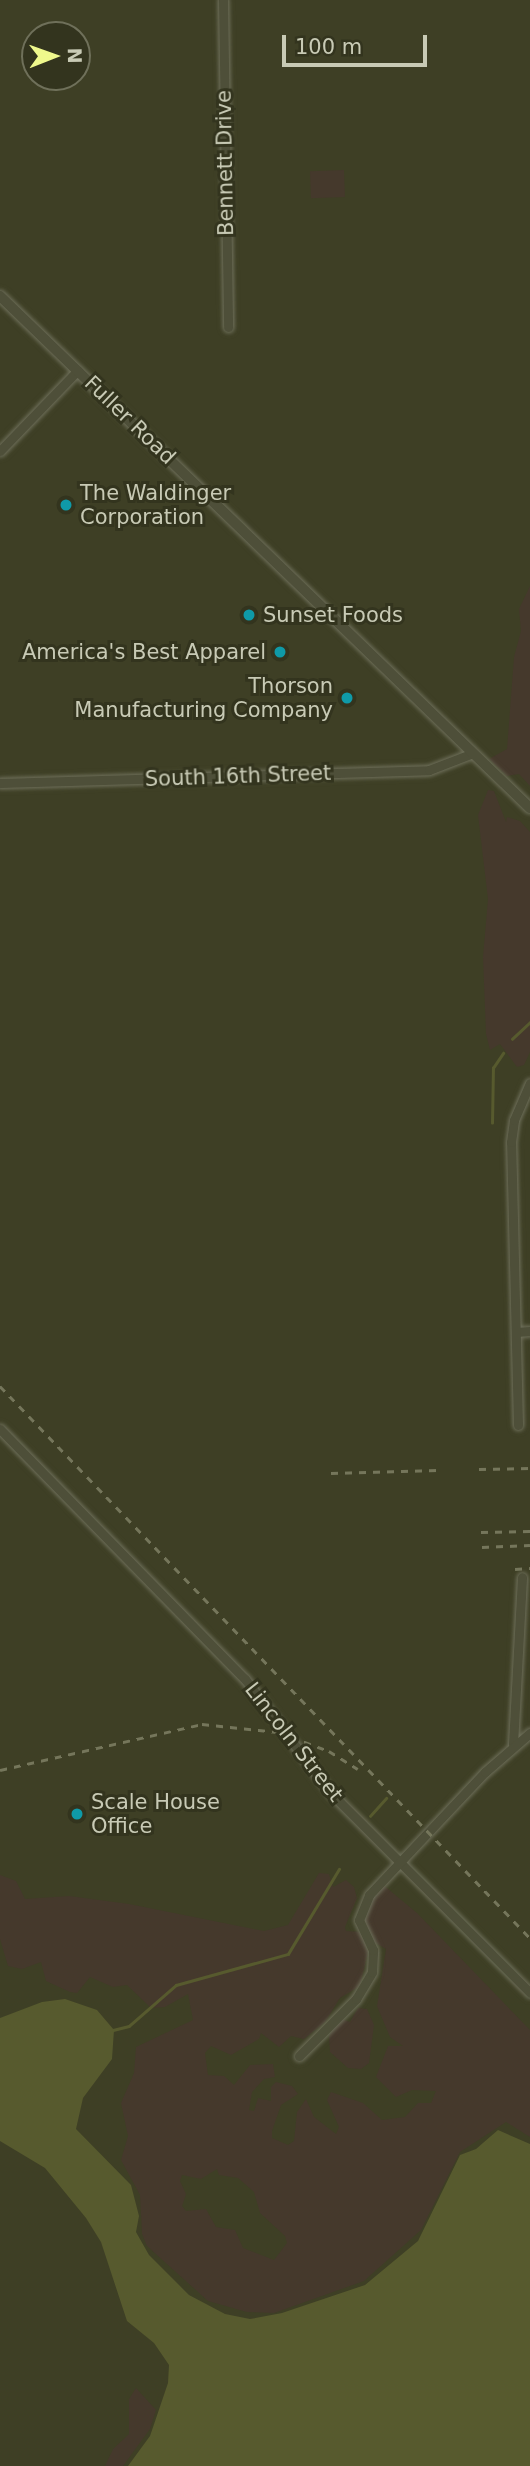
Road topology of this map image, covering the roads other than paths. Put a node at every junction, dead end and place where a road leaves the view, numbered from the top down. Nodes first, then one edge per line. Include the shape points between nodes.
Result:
1 (223, 0) edge
2 (0, 296) edge
3 (228, 327) dead end
4 (78, 370) junction
5 (0, 451) edge
6 (473, 753) junction
7 (0, 783) edge
8 (530, 808) edge
9 (530, 1083) edge
10 (530, 1331) edge
11 (516, 1332) junction
12 (518, 1425) dead end
13 (0, 1429) edge
14 (522, 1577) dead end
15 (530, 1733) edge
16 (513, 1745) junction
17 (400, 1861) junction
18 (530, 1993) edge
19 (299, 2056) dead end

1 - 3 street, Bennett Drive
2 - 4 street, Fuller Road
4 - 5 street
4 - 6 street, Fuller Road
6 - 7 street, South 16th Street via 429,770
6 - 8 street, Fuller Road
9 - 11 street via 514,1120 511,1142
10 - 11 street
11 - 12 street
13 - 17 street, Lincoln Street via 245,1679 313,1773
14 - 16 street
15 - 16 street
16 - 17 street
17 - 18 street, Lincoln Street
17 - 19 street via 360,1908 360,1928 373,1950 372,1972 356,1999 341,2009

